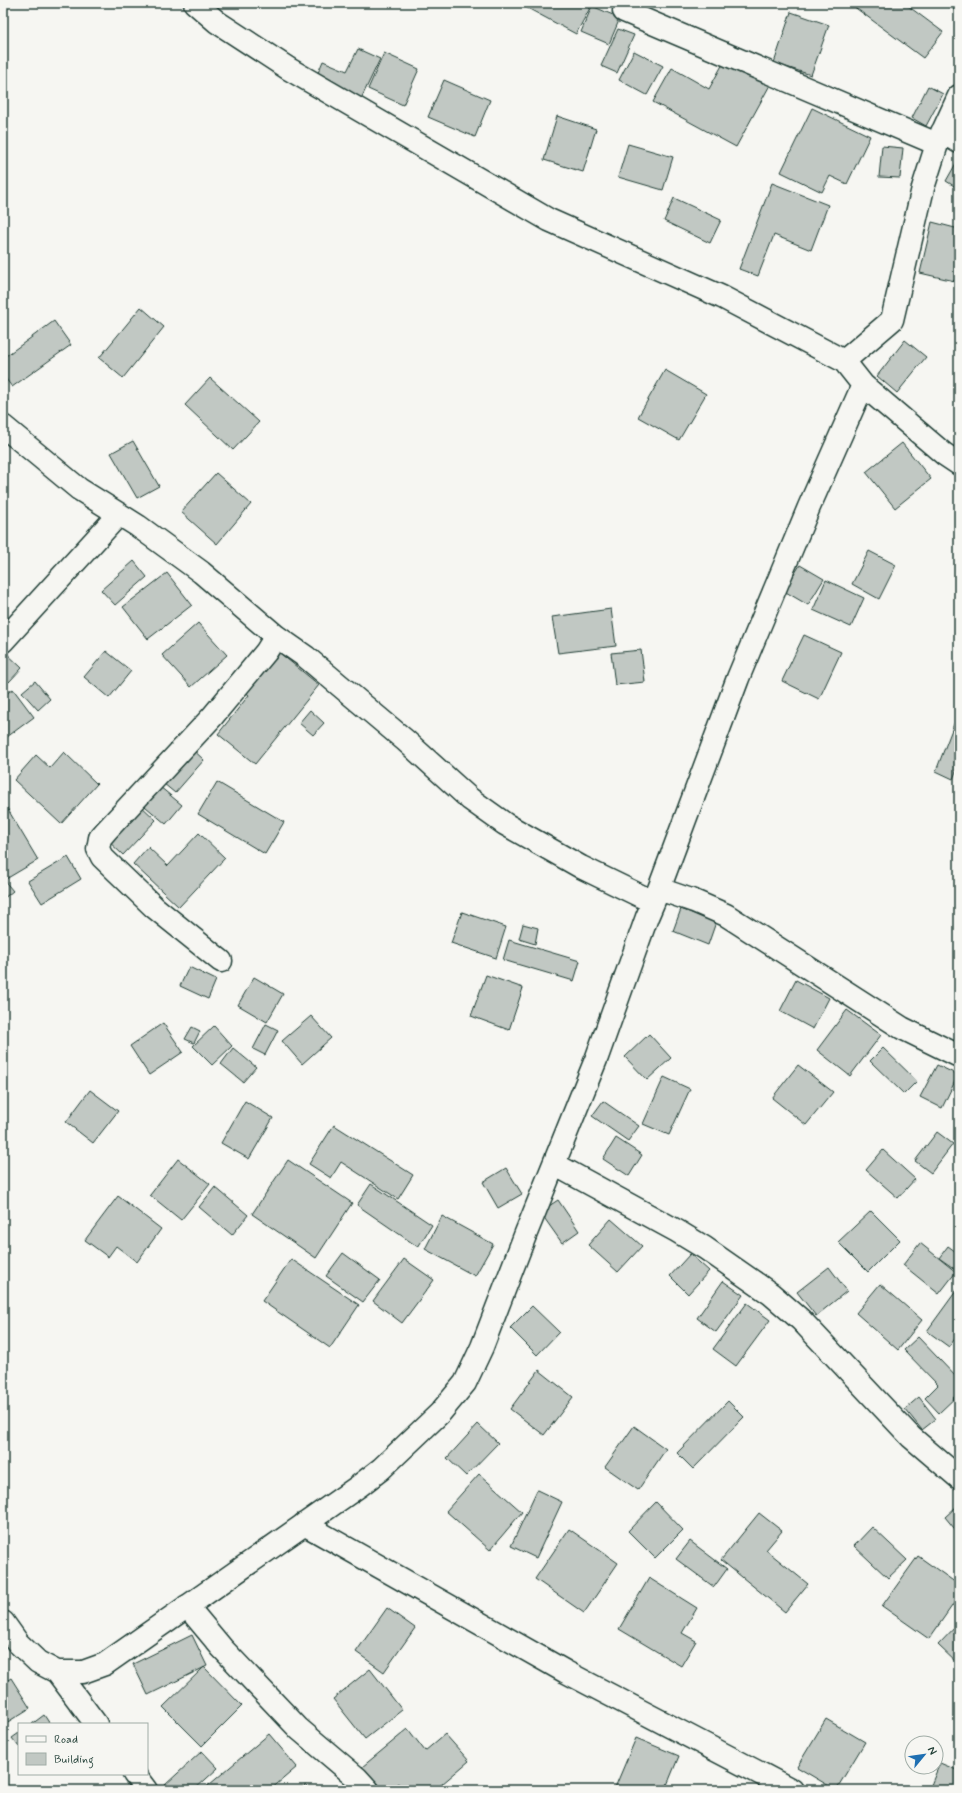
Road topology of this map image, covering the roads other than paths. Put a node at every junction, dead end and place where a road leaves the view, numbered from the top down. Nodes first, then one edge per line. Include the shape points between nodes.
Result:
1 (195, 3) edge
2 (624, 11) dead end
3 (959, 96) edge
4 (946, 139) edge
5 (844, 362) junction
6 (863, 385) junction
7 (3, 426) edge
8 (959, 464) edge
9 (119, 514) junction
10 (276, 636) junction
11 (3, 641) edge
12 (656, 896) junction
13 (221, 961) dead end
14 (959, 1056) edge
15 (554, 1164) junction
16 (959, 1478) edge
17 (304, 1524) junction
18 (187, 1606) junction
19 (3, 1622) edge
20 (57, 1672) junction
21 (95, 1723) edge
22 (135, 1775) edge
23 (146, 1790) edge
24 (368, 1790) edge
25 (792, 1790) edge

1 - 5 street via 217,22 289,69 549,220 722,297
2 - 4 street
3 - 4 street
4 - 5 street via 923,188 892,320
5 - 6 street
6 - 8 street
6 - 12 street via 738,678
7 - 9 street via 79,489
9 - 10 street via 201,572
9 - 11 street
10 - 12 street via 319,667 406,740 470,799 505,824 581,867
10 - 13 street via 266,652 212,717 100,838 98,849 102,857 154,907
12 - 14 street via 694,901 726,915 902,1028
12 - 15 street via 597,1057
15 - 16 street via 677,1231 771,1294 801,1320 911,1437
15 - 17 street via 482,1347 465,1383 440,1413 381,1469
17 - 18 street
17 - 25 street via 566,1672
18 - 20 street via 105,1664 83,1672
18 - 24 street via 222,1648 299,1729
19 - 20 street via 18,1643 38,1662
20 - 21 street
22 - 23 street

